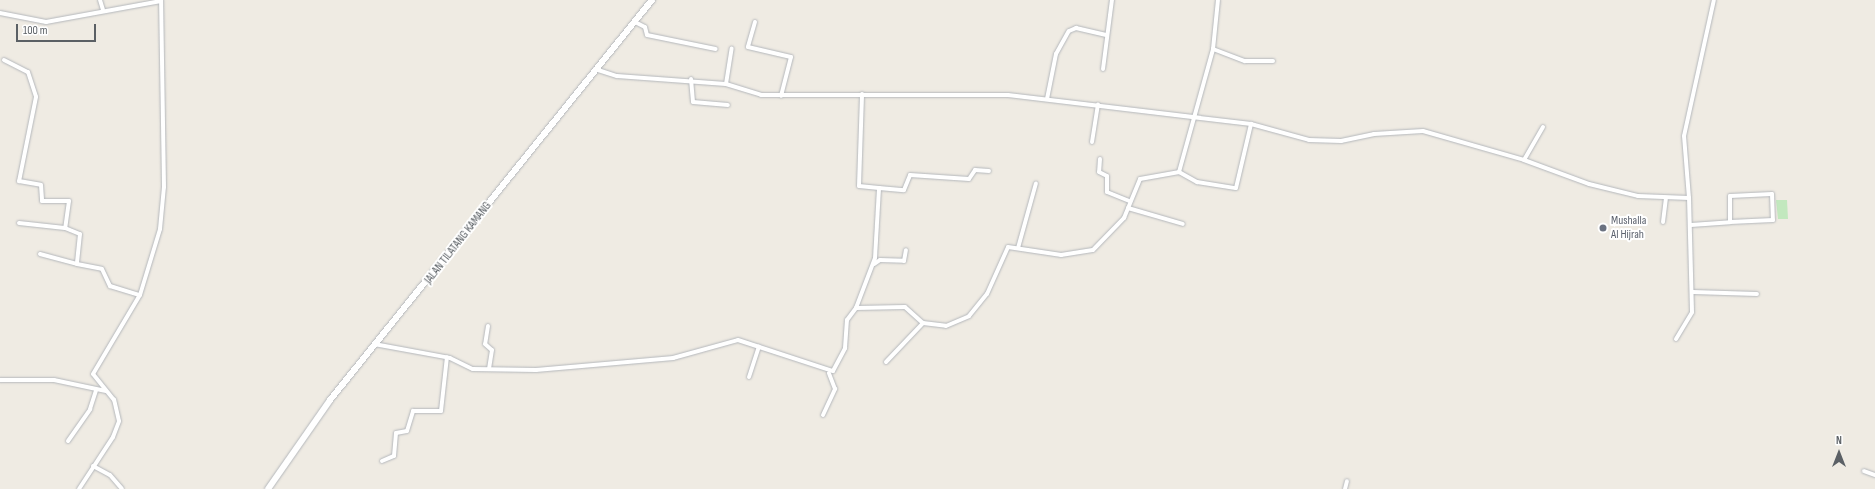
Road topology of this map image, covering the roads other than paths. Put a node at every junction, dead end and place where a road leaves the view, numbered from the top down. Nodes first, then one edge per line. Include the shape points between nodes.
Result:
1 (100, 0) edge
2 (161, 0) edge
3 (652, 0) edge
4 (1112, 0) edge
5 (1218, 0) edge
6 (1714, 0) edge
7 (103, 10) junction
8 (0, 13) edge
9 (635, 22) junction
10 (755, 22) dead end
11 (1106, 35) junction
12 (732, 48) dead end
13 (716, 49) dead end
14 (1213, 49) junction
15 (4, 60) dead end
16 (1273, 61) dead end
17 (595, 69) junction
18 (1103, 69) dead end
19 (691, 79) junction
20 (726, 84) junction
21 (862, 94) junction
22 (781, 96) junction
23 (1046, 99) junction
24 (1098, 104) junction
25 (728, 105) dead end
26 (1192, 117) junction
27 (1251, 124) junction
28 (1543, 127) dead end
29 (1092, 142) dead end
30 (1100, 159) dead end
31 (1524, 160) junction
32 (989, 171) dead end
33 (1179, 172) junction
34 (1036, 183) dead end
35 (879, 188) junction
36 (1689, 198) junction
37 (1666, 199) junction
38 (1129, 201) junction
39 (1128, 208) junction
40 (1663, 222) dead end
41 (1730, 222) junction
42 (19, 223) dead end
43 (1183, 224) dead end
44 (1691, 225) junction
45 (65, 228) junction
46 (1018, 248) junction
47 (906, 250) dead end
48 (40, 254) dead end
49 (77, 264) junction
50 (874, 265) junction
51 (1693, 292) junction
52 (1757, 294) dead end
53 (140, 295) junction
54 (856, 308) junction
55 (923, 323) junction
56 (488, 326) dead end
57 (1676, 339) dead end
58 (374, 344) junction
59 (759, 347) junction
60 (447, 357) junction
61 (886, 362) dead end
62 (489, 369) junction
63 (829, 373) junction
64 (749, 376) dead end
65 (0, 380) edge
66 (96, 390) junction
67 (107, 391) junction
68 (823, 414) dead end
69 (68, 441) dead end
70 (382, 461) dead end
71 (93, 466) junction
72 (1864, 471) dead end
73 (1875, 475) edge
74 (1347, 481) dead end
75 (79, 489) edge
76 (122, 489) edge
77 (268, 489) edge
78 (1345, 489) edge

1 - 7 street
2 - 7 street
2 - 53 street via 164,187 160,229
3 - 9 street, JALAN TILATANG KAMANG
4 - 11 street
5 - 14 street
6 - 36 street via 1684,136
7 - 8 street via 46,22
9 - 13 street via 645,27 647,34
9 - 17 street, JALAN TILATANG KAMANG
10 - 22 street via 748,47 791,57
11 - 18 street
11 - 23 street via 1076,28 1069,31 1056,54
12 - 20 street
14 - 16 street via 1245,61
14 - 26 street
15 - 45 street via 28,72 36,97 20,181 41,185 42,201 69,202
17 - 19 street via 617,76
17 - 58 street, JALAN TILATANG KAMANG via 440,267
19 - 20 street
19 - 25 street via 693,102
20 - 22 street via 757,94
21 - 22 street
21 - 23 street via 894,97 960,93
21 - 35 street via 859,186
23 - 24 street
24 - 26 street
24 - 29 street
26 - 27 street
26 - 33 street
27 - 31 street via 1314,140 1427,131
27 - 33 street via 1236,188 1197,182
28 - 31 street
30 - 38 street via 1099,172 1107,176 1107,192
31 - 37 street via 1562,177
32 - 35 street via 975,170 969,179 910,175 904,190
33 - 38 street via 1140,178
34 - 46 street
35 - 50 street
36 - 37 street
36 - 44 street
37 - 40 street
38 - 39 street
39 - 43 street
39 - 46 street via 1124,218 1091,252 1061,255
41 - 41 street via 1730,196 1772,194 1773,220
41 - 44 street
42 - 45 street
44 - 51 street
45 - 49 street via 80,234
46 - 55 street via 1005,249 990,289 969,316 946,326
47 - 50 street via 904,261 880,260
48 - 49 street
49 - 53 street via 102,269 110,286
50 - 54 street
51 - 52 street
51 - 57 street via 1690,318
53 - 67 street via 93,374
54 - 55 street via 905,307
54 - 63 street via 847,320 846,345 838,364
55 - 61 street
56 - 62 street via 485,344 492,350
58 - 60 street
58 - 77 street, JALAN TILATANG KAMANG via 330,400
59 - 62 street via 733,340 708,350 667,359 536,370
59 - 63 street
59 - 64 street
60 - 62 street via 473,369
60 - 70 street via 441,411 413,411 407,430 396,433 394,456
63 - 68 street via 835,389
65 - 66 street via 54,380
66 - 67 street
66 - 69 street via 90,409
67 - 71 street via 118,410 119,421 113,437
71 - 75 street
71 - 76 street via 110,475
72 - 73 street
74 - 78 street

